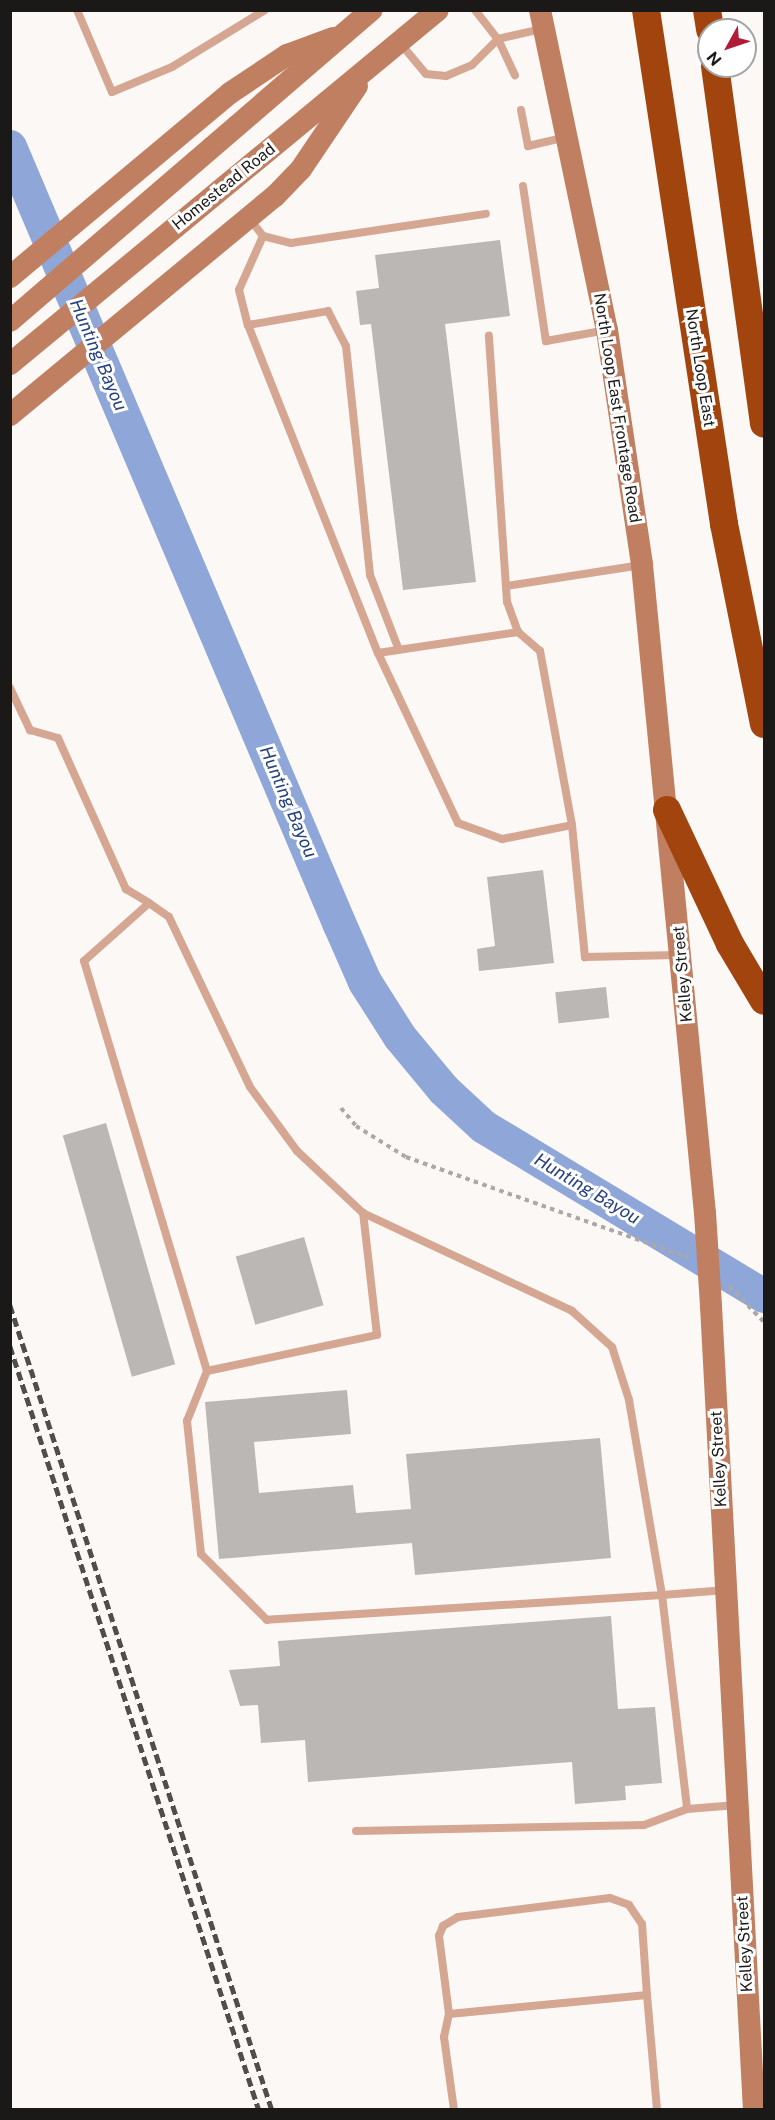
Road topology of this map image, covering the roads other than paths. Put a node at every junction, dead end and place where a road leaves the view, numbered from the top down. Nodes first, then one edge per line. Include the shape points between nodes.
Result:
1 (77, 10) edge
2 (265, 10) edge
3 (372, 10) edge
4 (438, 10) edge
5 (475, 10) edge
6 (646, 10) edge
7 (542, 20) edge
8 (346, 33) junction
9 (498, 39) junction
10 (399, 43) junction
11 (370, 67) junction
12 (515, 75) dead end
13 (717, 78) edge
14 (521, 110) dead end
15 (567, 137) junction
16 (523, 186) dead end
17 (486, 214) dead end
18 (248, 217) junction
19 (263, 236) junction
20 (744, 259) junction
21 (10, 277) edge
22 (10, 321) edge
23 (248, 325) junction
24 (607, 330) junction
25 (489, 336) dead end
26 (765, 336) edge
27 (10, 364) edge
28 (10, 415) edge
29 (765, 424) edge
30 (642, 565) junction
31 (506, 586) junction
32 (518, 632) junction
33 (399, 650) junction
34 (378, 653) junction
35 (10, 688) edge
36 (765, 724) edge
37 (667, 810) junction
38 (572, 825) junction
39 (149, 903) junction
40 (681, 954) junction
41 (765, 1001) edge
42 (363, 1213) junction
43 (207, 1371) junction
44 (726, 1590) junction
45 (662, 1595) junction
46 (737, 1805) junction
47 (687, 1809) junction
48 (356, 1831) dead end
49 (765, 1975) edge
50 (647, 1995) junction
51 (747, 1995) junction
52 (449, 2014) junction
53 (454, 2109) edge
54 (657, 2109) edge
55 (754, 2109) edge

1 - 2 lane via 112,92 172,67
3 - 8 main road, Homestead Road
4 - 10 main road, Homestead Road
5 - 9 lane
6 - 36 highway, North Loop East via 724,524
7 - 9 lane
7 - 15 main road, North Loop East Frontage Road
8 - 21 main road via 264,68
8 - 22 main road, Homestead Road
9 - 10 lane via 472,65 446,76 426,74
9 - 12 lane
10 - 11 main road, Homestead Road
11 - 18 main road via 301,169
11 - 27 main road, Homestead Road
13 - 20 highway
14 - 15 lane via 528,146
15 - 24 main road, North Loop East Frontage Road
16 - 24 lane via 546,341
17 - 19 lane via 291,243
18 - 19 lane
18 - 28 main road
19 - 23 lane via 239,290
20 - 26 highway
20 - 29 highway
23 - 33 lane via 328,311 346,346 370,575
23 - 34 lane
24 - 30 main road, North Loop East Frontage Road
25 - 31 lane
30 - 31 lane
30 - 37 main road, North Loop East Frontage Road
31 - 32 lane
32 - 33 lane
32 - 38 lane via 540,651
33 - 34 lane
34 - 38 lane via 458,823 502,839
35 - 39 lane via 30,730 58,738 126,889
37 - 40 main road, Kelley Street
37 - 41 highway via 730,944
38 - 40 lane via 585,957
39 - 42 lane via 169,917 250,1087 297,1151
39 - 43 lane via 84,961
40 - 44 main road, Kelley Street, bridge via 705,1213
42 - 43 lane via 377,1335
42 - 45 lane via 572,1311 612,1347 629,1400
43 - 45 lane via 187,1421 201,1554 267,1620
44 - 45 lane
44 - 46 main road, Kelley Street
45 - 47 lane
46 - 47 lane
46 - 51 main road, Kelley Street
47 - 48 lane via 644,1825
49 - 51 main road
50 - 52 lane
50 - 52 lane via 642,1924 629,1905 610,1898 458,1917 443,1926 439,1936
50 - 54 lane
51 - 55 main road, Kelley Street
52 - 53 lane via 444,2037

